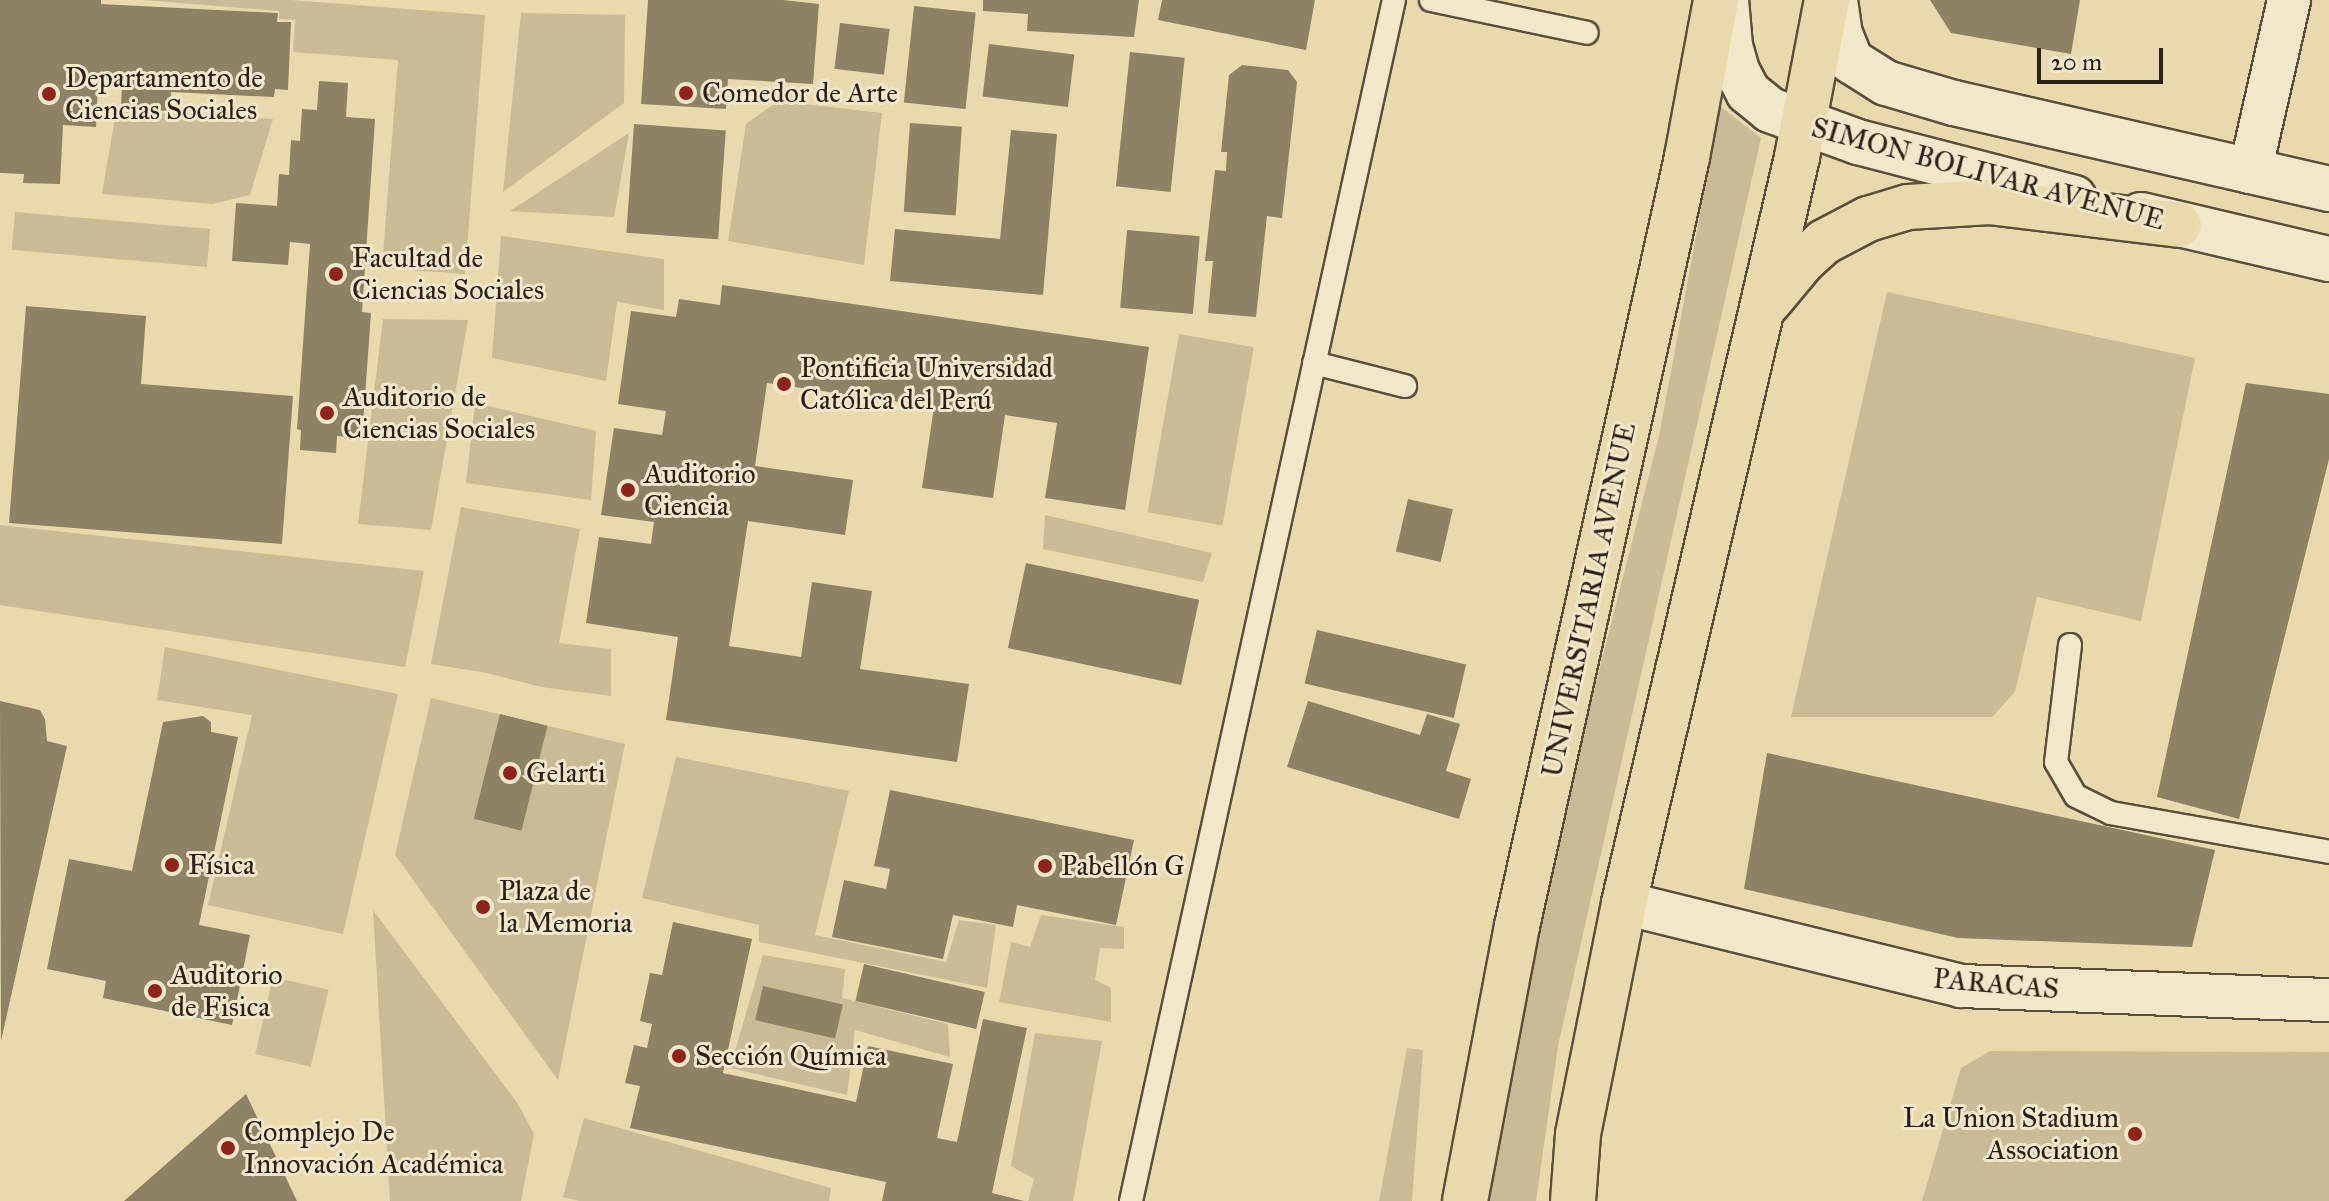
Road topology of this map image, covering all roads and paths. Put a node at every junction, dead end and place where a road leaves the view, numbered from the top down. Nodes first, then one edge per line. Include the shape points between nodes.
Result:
1 (1394, 0) edge
2 (1431, 0) edge
3 (1716, 0) edge
4 (1726, 0) edge
5 (1827, 0) edge
6 (1835, 0) edge
7 (2289, 0) edge
8 (1587, 33) dead end
9 (1803, 124) junction
10 (2250, 172) junction
11 (2329, 189) edge
12 (2179, 225) junction
13 (2329, 259) edge
14 (1758, 318) junction
15 (1314, 363) junction
16 (1405, 386) dead end
17 (2070, 645) dead end
18 (2329, 852) edge
19 (1624, 903) junction
20 (2329, 1000) edge
21 (1131, 1201) edge
22 (1465, 1201) edge
23 (1573, 1201) edge

1 - 15 lane
2 - 8 lane
3 - 22 main road, UNIVERSITARIA AVENUE via 1689,146 1517,926
4 - 9 main road, SIMON BOLIVAR AVENUE via 1733,60 1743,84 1761,104
5 - 9 main road
6 - 10 main road via 1843,46 1851,61 1872,77 1954,103
7 - 10 street
9 - 12 main road, SIMON BOLIVAR AVENUE
9 - 14 main road
10 - 11 main road
12 - 13 main road, SIMON BOLIVAR AVENUE
12 - 14 main road via 1990,202 1908,207 1868,219 1824,242
14 - 19 main road
15 - 16 lane
15 - 21 lane
17 - 18 lane via 2056,762 2076,796 2111,813
19 - 20 street, PARACAS via 1961,986
19 - 23 main road via 1578,1134

